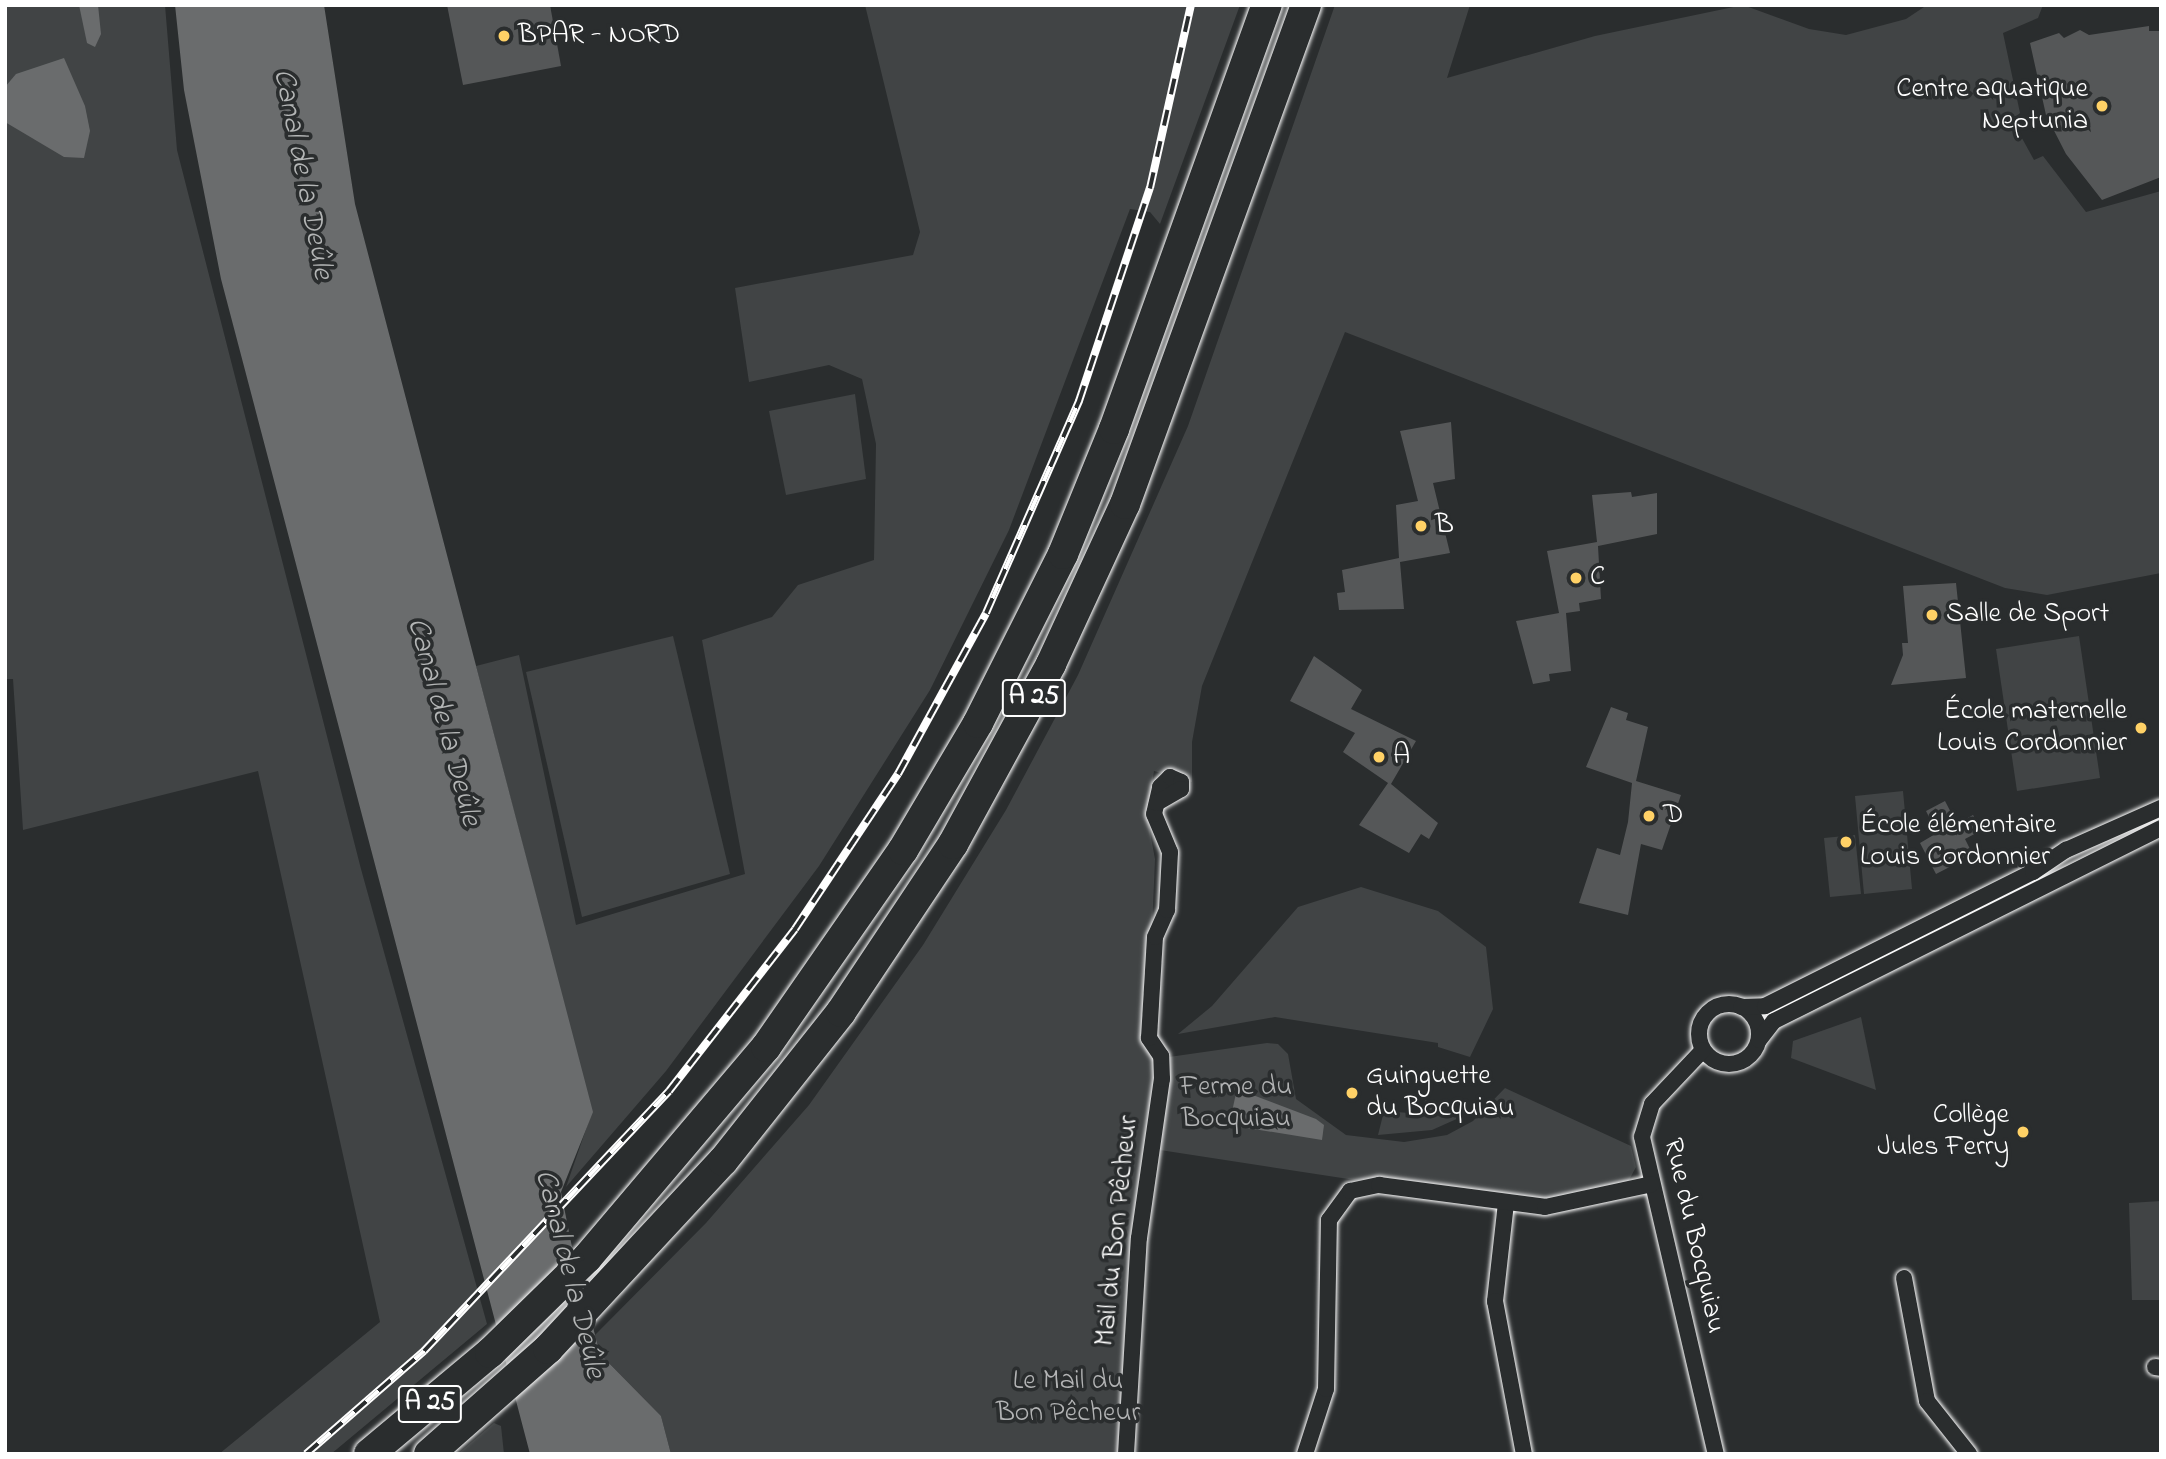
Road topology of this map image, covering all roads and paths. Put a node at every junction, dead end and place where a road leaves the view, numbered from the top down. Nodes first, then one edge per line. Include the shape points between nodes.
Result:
1 (1267, 5) edge
2 (1306, 5) edge
3 (1157, 803) dead end
4 (2161, 808) edge
5 (2161, 828) edge
6 (1741, 1007) junction
7 (1759, 1040) junction
8 (1703, 1050) junction
9 (1652, 1184) junction
10 (1506, 1203) junction
11 (1904, 1278) dead end
12 (369, 1454) edge
13 (429, 1454) edge
14 (1126, 1454) edge
15 (1305, 1454) edge
16 (1524, 1454) edge
17 (1716, 1454) edge
18 (1969, 1454) edge

1 - 12 highway, A 25 via 1094,479 978,723 904,850 822,972 710,1117 587,1258 490,1353
2 - 13 highway, A 25 via 1156,429 1089,587 1012,740 925,888 841,1012 723,1161 598,1299
3 - 14 street, Mail du Bon Pêcheur via 1155,822 1170,852 1167,910 1156,937 1149,1038 1161,1056 1138,1252
4 - 6 street via 2066,850 2033,872 1765,1006
5 - 7 street via 1780,1018
6 - 7 street via 1756,1020
6 - 8 street via 1720,1005 1705,1016 1699,1033
7 - 8 street via 1752,1054 1734,1064 1717,1062
8 - 9 street, Rue du Bocquiau via 1679,1071 1644,1118 1643,1144
9 - 10 street via 1545,1207
9 - 17 street, Rue du Bocquiau
10 - 15 street via 1370,1184 1339,1202 1329,1220 1326,1389
10 - 16 street via 1495,1301
11 - 18 street via 1927,1401

